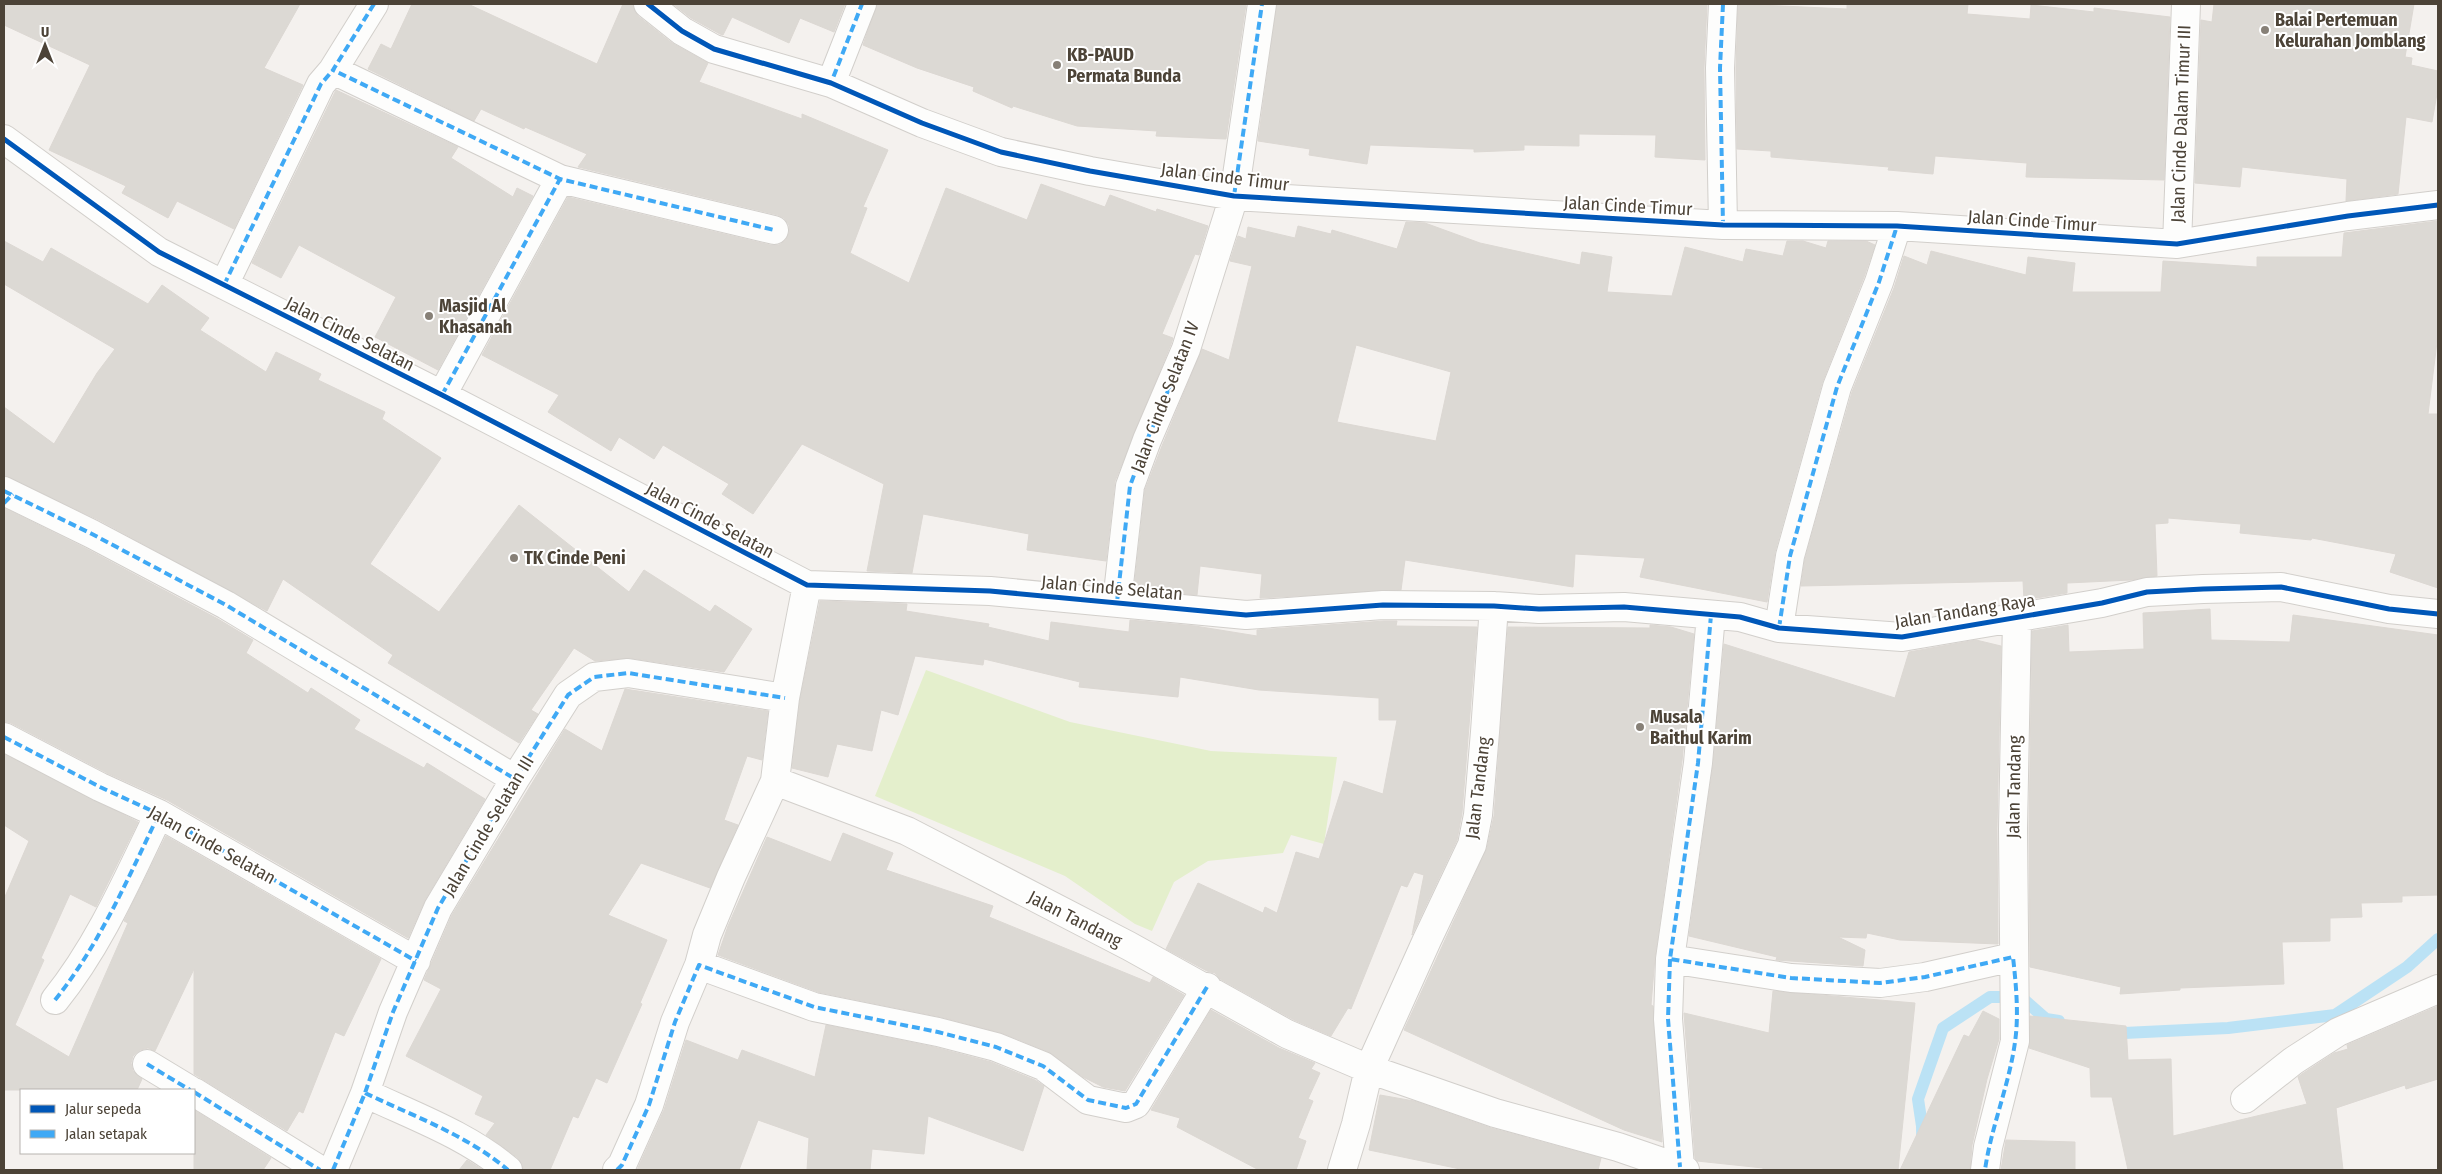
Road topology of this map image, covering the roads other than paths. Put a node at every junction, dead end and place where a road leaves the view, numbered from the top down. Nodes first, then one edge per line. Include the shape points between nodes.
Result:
1 (374, 4) edge
2 (648, 4) edge
3 (862, 4) edge
4 (1262, 4) edge
5 (1723, 4) edge
6 (2186, 4) edge
7 (332, 70) junction
8 (831, 83) junction
9 (4, 139) edge
10 (560, 179) junction
11 (1234, 196) junction
12 (2438, 205) edge
13 (1723, 225) junction
14 (1897, 226) junction
15 (774, 230) dead end
16 (2176, 244) junction
17 (224, 285) junction
18 (442, 395) junction
19 (7, 496) edge
20 (807, 585) junction
21 (1118, 602) junction
22 (1494, 606) junction
23 (2438, 614) edge
24 (1711, 615) junction
25 (2017, 618) junction
26 (1779, 628) junction
27 (785, 698) junction
28 (4, 737) edge
29 (515, 778) junction
30 (775, 781) junction
31 (160, 814) junction
32 (1670, 959) junction
33 (416, 961) junction
34 (699, 965) junction
35 (2015, 970) junction
36 (1207, 988) junction
37 (2438, 989) edge
38 (55, 1000) dead end
39 (147, 1064) dead end
40 (1369, 1069) junction
41 (188, 1089) edge
42 (195, 1093) edge
43 (365, 1093) junction
44 (2245, 1099) dead end
45 (1682, 1169) edge
46 (320, 1170) edge
47 (333, 1170) edge
48 (508, 1170) edge
49 (617, 1170) edge
50 (1342, 1170) edge
51 (1985, 1170) edge

1 - 7 street
2 - 8 street, Jalan Cinde Timur via 682,31 714,49
3 - 8 street
4 - 11 street, Jalan Cinde Timur
5 - 13 street via 1720,68
6 - 16 street, Jalan Cinde Dalam Timur III
7 - 10 street
7 - 17 street via 321,84
8 - 11 street, Jalan Cinde Timur via 1001,152 1090,172
9 - 17 street, Jalan Cinde Selatan via 159,252
10 - 15 street
10 - 18 street
11 - 13 street, Jalan Cinde Timur
11 - 21 street, Jalan Cinde Selatan IV via 1186,349 1146,440 1130,486
12 - 16 street, Jalan Cinde Timur
13 - 14 street, Jalan Cinde Timur
14 - 16 street, Jalan Cinde Timur
14 - 26 street via 1879,282 1837,387 1790,556
17 - 18 street, Jalan Cinde Selatan
18 - 20 street, Jalan Cinde Selatan
19 - 29 street via 226,605
20 - 21 street, Jalan Cinde Selatan via 990,591
20 - 27 street
21 - 22 street, Jalan Cinde Selatan via 1246,614 1383,605
22 - 24 street, Jalan Tandang Raya via 1539,609 1624,607
22 - 40 street, Jalan Tandang via 1486,732 1472,845
23 - 25 street, Jalan Tandang Raya via 2389,609 2281,587 2148,592
24 - 26 street, Jalan Tandang Raya via 1740,617
24 - 32 street via 1698,763
25 - 26 street, Jalan Tandang Raya via 1902,637
25 - 35 street, Jalan Tandang via 2013,830
27 - 29 street, Jalan Cinde Selatan III via 628,673 594,677 568,695
27 - 30 street
28 - 31 street, Jalan Cinde Selatan
29 - 33 street, Jalan Cinde Selatan III via 438,908
30 - 34 street via 707,935
30 - 36 street, Jalan Tandang via 907,831
31 - 33 street, Jalan Cinde Selatan
31 - 38 street via 105,927 76,974
32 - 35 street via 1791,978 1880,983
32 - 45 street via 1668,1019
33 - 43 street, Jalan Cinde Selatan III via 393,1012
34 - 36 street via 814,1007 996,1047 1043,1066 1088,1100 1126,1108 1136,1104
34 - 49 street via 649,1104
35 - 51 street, Jalan Tandang via 2015,1041
36 - 40 street, Jalan Tandang via 1287,1034
37 - 44 street via 2338,1032 2293,1061
39 - 41 street
40 - 45 street, Jalan Tandang via 1495,1113 1618,1147
40 - 50 street, Jalan Tandang
42 - 46 street
43 - 47 street, Jalan Cinde Selatan III
43 - 48 street via 455,1135 492,1156

